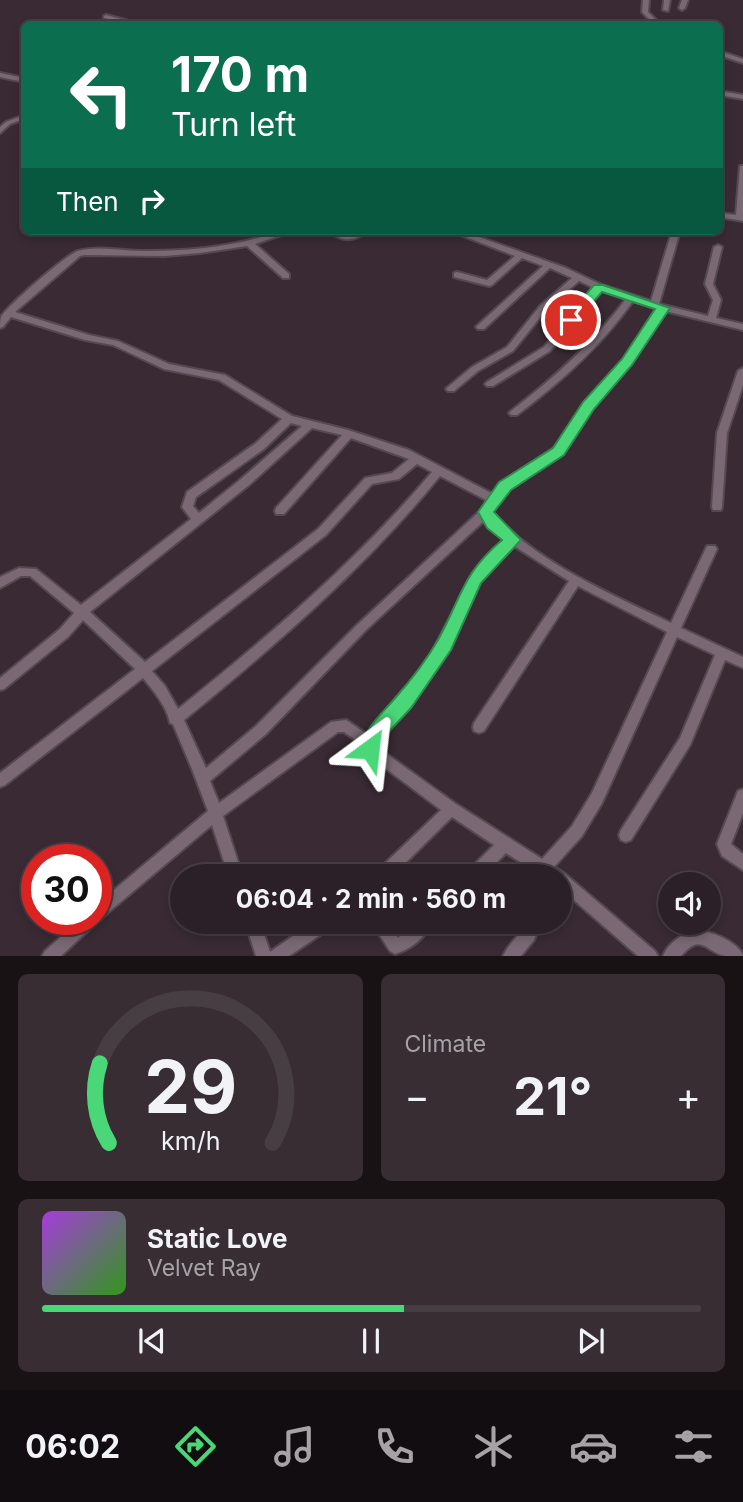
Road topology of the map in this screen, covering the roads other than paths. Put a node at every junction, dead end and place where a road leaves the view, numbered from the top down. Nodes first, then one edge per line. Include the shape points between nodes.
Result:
1 (646, 0) edge
2 (667, 0) edge
3 (685, 0) edge
4 (682, 8) dead end
5 (666, 10) dead end
6 (106, 17) dead end
7 (123, 21) edge
8 (654, 21) edge
9 (723, 54) edge
10 (743, 61) edge
11 (0, 75) edge
12 (21, 79) edge
13 (723, 94) edge
14 (743, 97) edge
15 (21, 118) edge
16 (0, 131) edge
17 (743, 168) edge
18 (723, 216) edge
19 (741, 219) edge
20 (276, 235) edge
21 (339, 235) edge
22 (358, 235) edge
23 (464, 235) edge
24 (675, 235) edge
25 (249, 243) junction
26 (718, 247) dead end
27 (519, 256) junction
28 (548, 265) junction
29 (457, 275) dead end
30 (286, 276) dead end
31 (578, 277) junction
32 (599, 287) junction
33 (630, 299) junction
34 (659, 306) junction
35 (9, 313) junction
36 (711, 320) junction
37 (0, 325) edge
38 (481, 327) dead end
39 (743, 327) edge
40 (743, 371) edge
41 (491, 384) dead end
42 (451, 389) dead end
43 (514, 413) dead end
44 (289, 419) junction
45 (309, 425) junction
46 (349, 434) junction
47 (415, 460) junction
48 (438, 471) junction
49 (494, 499) junction
50 (717, 507) dead end
51 (280, 511) dead end
52 (486, 512) junction
53 (198, 519) junction
54 (513, 540) junction
55 (711, 549) dead end
56 (576, 580) junction
57 (0, 583) edge
58 (81, 613) junction
59 (673, 628) junction
60 (722, 652) junction
61 (743, 663) edge
62 (146, 671) junction
63 (0, 685) edge
64 (176, 719) junction
65 (479, 727) dead end
66 (370, 743) junction
67 (202, 779) junction
68 (0, 781) edge
69 (743, 795) edge
70 (451, 809) junction
71 (215, 814) junction
72 (626, 835) dead end
73 (505, 844) junction
74 (743, 863) edge
75 (232, 864) edge
76 (394, 864) edge
77 (485, 864) edge
78 (541, 864) edge
79 (547, 864) edge
80 (572, 889) edge
81 (112, 901) edge
82 (257, 934) edge
83 (309, 934) edge
84 (386, 934) edge
85 (414, 934) edge
86 (529, 934) dead end
87 (74, 935) edge
88 (50, 956) edge
89 (264, 956) edge
90 (276, 956) edge
91 (511, 956) edge
92 (650, 956) edge
93 (671, 956) edge
94 (736, 956) edge

1 - 8 street via 645,12
2 - 5 street
3 - 4 street
6 - 7 street
9 - 10 street
11 - 12 street
13 - 14 street
15 - 16 street
17 - 19 street
18 - 19 street
20 - 25 street
21 - 22 street via 351,239
23 - 27 street
24 - 34 street
25 - 30 street
25 - 35 street via 180,252 77,254
26 - 36 street via 709,284 717,300
27 - 28 street
27 - 29 street via 486,284
28 - 31 street
28 - 38 street
31 - 32 street
31 - 42 street via 510,349
32 - 33 street
32 - 41 street via 547,349
33 - 34 street
33 - 43 street via 576,365
34 - 36 street
34 - 49 street via 627,362 561,447 505,486
35 - 37 street
35 - 44 street via 115,343 167,366 222,377
36 - 39 street
40 - 50 street via 722,433
44 - 45 street
44 - 53 street via 260,446 191,495 187,507
45 - 46 street
45 - 53 street
46 - 47 street
46 - 51 street
47 - 48 street
47 - 62 street via 395,476 369,481 322,532
48 - 49 street
48 - 64 street via 410,507 336,579
49 - 52 street
52 - 54 street
52 - 67 street via 362,627 261,730
53 - 58 street
54 - 56 street
54 - 66 street via 474,580 445,645
55 - 59 street
56 - 59 street
56 - 65 street
57 - 58 street via 27,570
58 - 62 street
58 - 63 street via 64,633
59 - 60 street
59 - 79 street via 597,798 577,831
60 - 61 street
60 - 72 street via 685,741
62 - 64 street
62 - 68 street
64 - 67 street
66 - 70 street via 376,756
66 - 71 street via 346,726 336,726
67 - 71 street
69 - 74 street via 724,844
70 - 73 street
70 - 76 street
71 - 75 street
71 - 81 street
73 - 77 street
73 - 78 street
80 - 92 street
82 - 89 street
83 - 90 street
84 - 85 street via 395,946
86 - 91 street
87 - 88 street
93 - 94 street via 691,936 705,937

